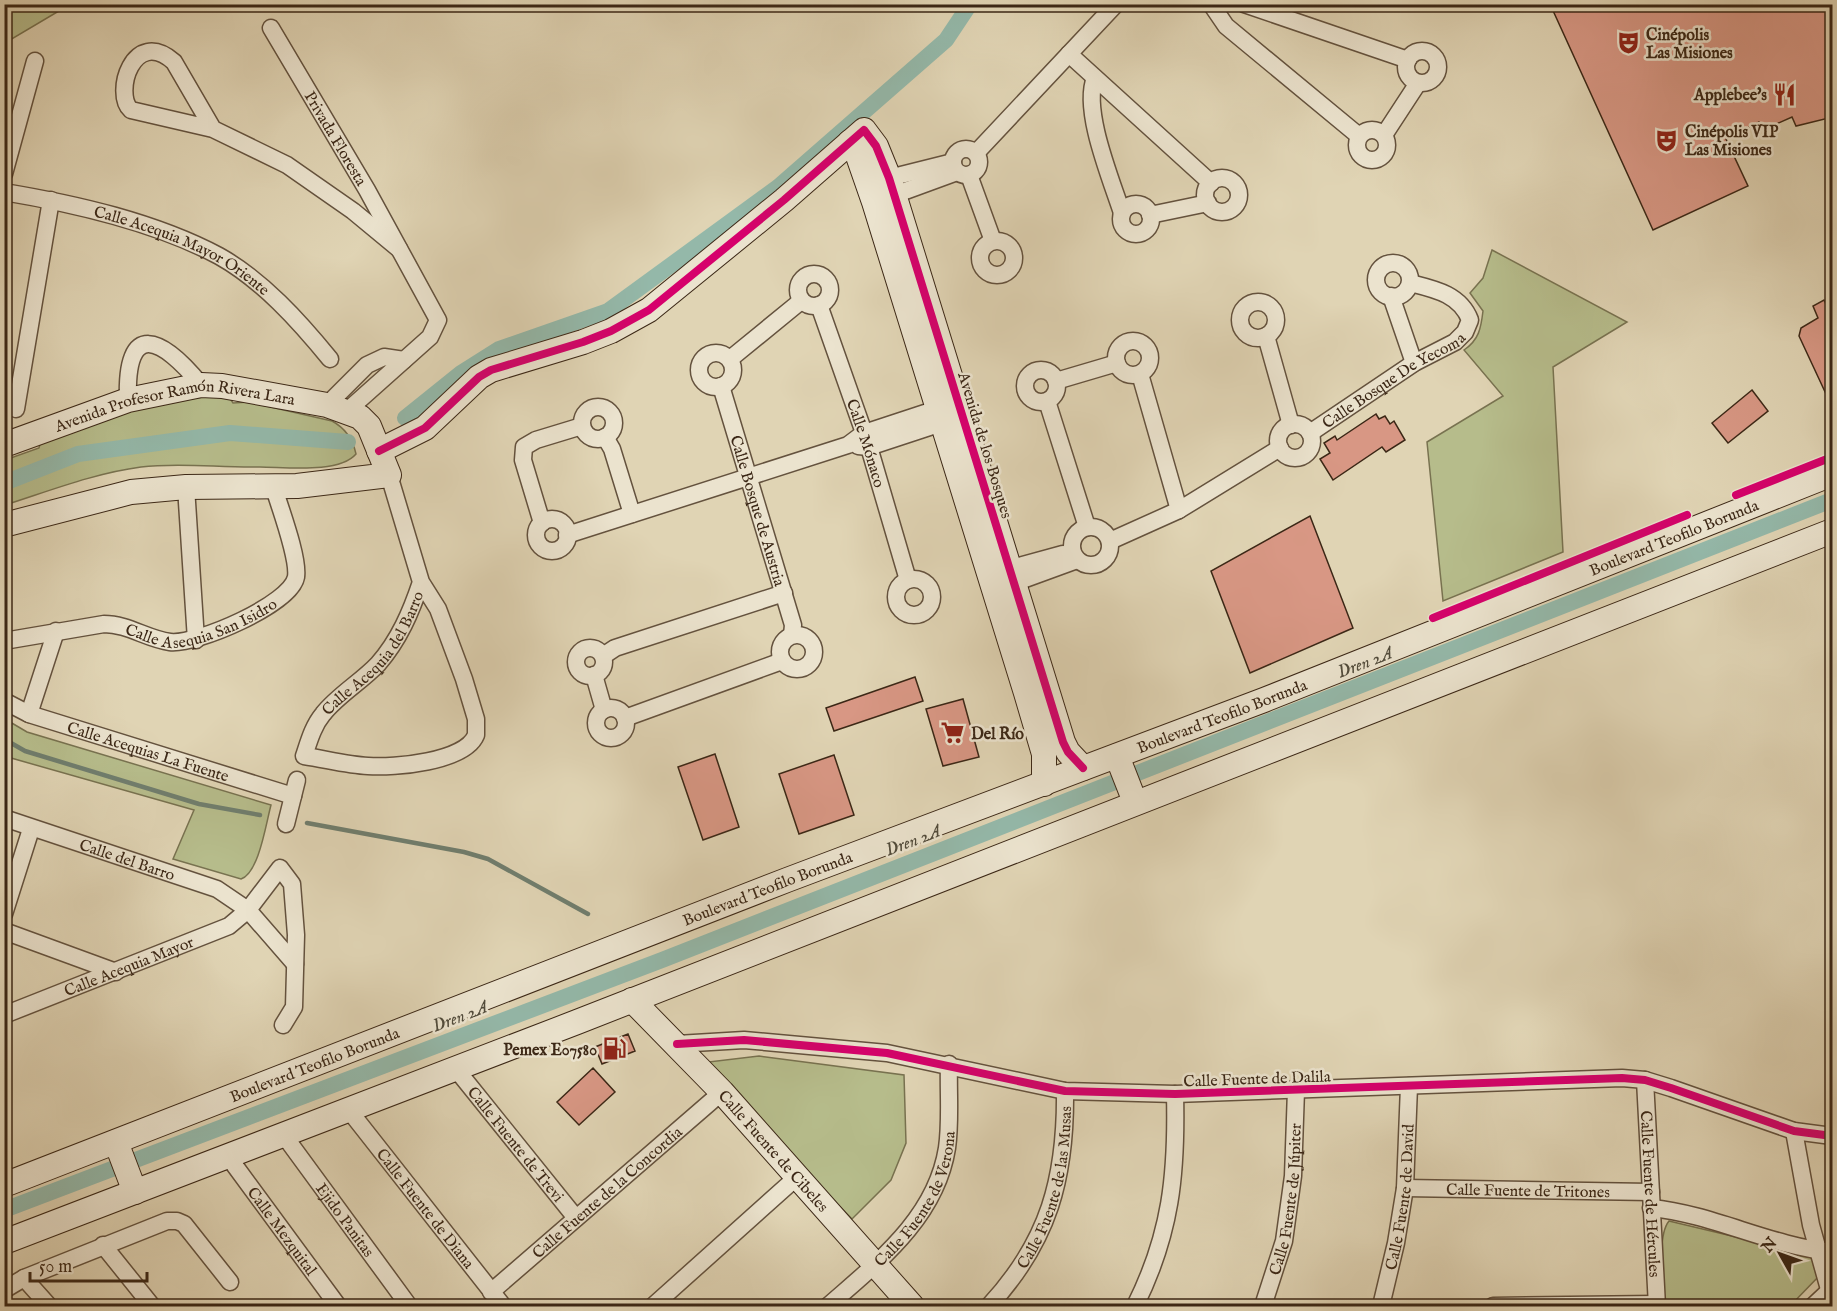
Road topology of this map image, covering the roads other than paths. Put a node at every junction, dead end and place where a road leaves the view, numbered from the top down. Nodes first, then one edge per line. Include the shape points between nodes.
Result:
1 (1116, 4) edge
2 (1211, 4) edge
3 (1244, 4) edge
4 (271, 28) dead end
5 (1069, 54) junction
6 (1408, 60) junction
7 (35, 61) dead end
8 (1095, 78) junction
9 (1418, 82) junction
10 (213, 129) junction
11 (1384, 135) junction
12 (1359, 136) junction
13 (960, 169) junction
14 (4, 174) edge
15 (1211, 183) junction
16 (881, 190) junction
17 (4, 192) edge
18 (51, 200) junction
19 (1208, 204) junction
20 (1122, 213) junction
21 (1150, 215) junction
22 (993, 241) dead end
23 (399, 249) junction
24 (1410, 283) junction
25 (1391, 296) junction
26 (801, 300) junction
27 (819, 305) junction
28 (1266, 336) dead end
29 (330, 359) dead end
30 (730, 359) junction
31 (1117, 363) junction
32 (1414, 363) junction
33 (1140, 374) junction
34 (1056, 381) junction
35 (201, 385) junction
36 (721, 386) junction
37 (128, 400) junction
38 (1047, 401) junction
39 (337, 408) junction
40 (16, 409) dead end
41 (950, 413) junction
42 (1291, 425) junction
43 (582, 426) junction
44 (1310, 433) junction
45 (605, 437) junction
46 (867, 440) junction
47 (4, 445) edge
48 (1280, 448) junction
49 (379, 451) junction
50 (1833, 474) edge
51 (389, 476) junction
52 (749, 477) junction
53 (186, 487) junction
54 (274, 488) junction
55 (1179, 510) junction
56 (632, 514) junction
57 (542, 523) junction
58 (4, 525) edge
59 (1087, 527) junction
60 (1833, 531) edge
61 (567, 535) junction
62 (1110, 541) junction
63 (1075, 556) junction
64 (1008, 578) junction
65 (908, 580) dead end
66 (421, 582) junction
67 (783, 593) junction
68 (56, 631) junction
69 (792, 635) junction
70 (196, 640) junction
71 (4, 641) edge
72 (603, 656) junction
73 (782, 661) junction
74 (594, 675) junction
75 (4, 702) edge
76 (604, 710) junction
77 (28, 714) junction
78 (625, 718) junction
79 (1119, 762) junction
80 (1083, 768) junction
81 (1044, 784) junction
82 (1132, 796) junction
83 (4, 818) edge
84 (286, 824) dead end
85 (31, 829) junction
86 (248, 910) junction
87 (4, 914) edge
88 (4, 931) edge
89 (295, 964) junction
90 (116, 972) junction
91 (632, 1000) junction
92 (4, 1016) edge
93 (283, 1024) dead end
94 (678, 1044) junction
95 (949, 1064) junction
96 (456, 1069) junction
97 (1645, 1080) junction
98 (1409, 1086) junction
99 (1296, 1090) junction
100 (1065, 1091) junction
101 (722, 1092) junction
102 (1175, 1094) junction
103 (348, 1109) junction
104 (1794, 1131) junction
105 (283, 1134) junction
106 (1833, 1136) edge
107 (118, 1146) junction
108 (227, 1155) junction
109 (797, 1177) junction
110 (4, 1185) edge
111 (133, 1185) junction
112 (1404, 1188) junction
113 (1651, 1200) junction
114 (576, 1218) junction
115 (4, 1242) edge
116 (103, 1245) junction
117 (1826, 1251) edge
118 (875, 1265) junction
119 (24, 1278) junction
120 (230, 1282) dead end
121 (4, 1290) edge
122 (491, 1292) junction
123 (1831, 1296) edge
124 (1657, 1305) edge
125 (49, 1306) edge
126 (152, 1306) edge
127 (338, 1306) edge
128 (409, 1306) edge
129 (503, 1306) edge
130 (653, 1306) edge
131 (828, 1306) edge
132 (912, 1306) edge
133 (989, 1306) edge
134 (1135, 1306) edge
135 (1263, 1306) edge
136 (1381, 1306) edge
137 (1493, 1306) edge
138 (1813, 1306) edge

1 - 5 street
2 - 12 street via 1226,26
3 - 6 street
4 - 23 street, Privada Floresta
5 - 8 street
5 - 13 street via 976,153 978,165
6 - 9 street via 1409,76
6 - 9 street via 1422,52 1432,55 1438,64 1433,79
7 - 14 street
8 - 15 street
8 - 20 street via 1091,108
9 - 11 street
10 - 10 street, Privada Floresta via 131,110 125,105 123,95 133,60 148,51 174,62
10 - 23 street, Privada Floresta via 287,165
11 - 12 street via 1372,130
11 - 12 street via 1384,154 1372,161 1359,154
13 - 16 street
13 - 22 street
15 - 19 street via 1206,193
15 - 19 street via 1221,178 1232,181 1239,195 1236,205 1227,212 1216,211
16 - 41 main road, Avenida de los Bosques
16 - 49 main road, Avenida de los Bosques via 876,146 857,136 649,310 583,342 491,370 425,428
17 - 18 street, Calle Acequia Mayor Oriente
18 - 29 street, Calle Acequia Mayor Oriente via 175,237 220,257 273,297
18 - 40 street
19 - 21 street
20 - 21 street via 1137,203 1146,207
20 - 21 street via 1122,227 1135,234 1148,229
23 - 39 street, Privada Floresta via 438,320 430,338 393,372
24 - 25 street via 1403,293
24 - 25 street via 1404,267 1387,264 1377,279 1380,290
24 - 32 street, Calle Bosque De Yecoma via 1456,299 1466,308 1470,320 1455,342
25 - 32 street
26 - 27 street via 810,306
26 - 27 street via 799,284 807,275 818,274 827,281 830,292
26 - 30 street
27 - 46 street, Calle Mónaco
28 - 42 street
30 - 36 street via 731,378
30 - 36 street via 720,353 708,354 698,368 705,383
31 - 33 street via 1126,374
31 - 33 street via 1121,346 1138,342 1150,354 1148,366
31 - 34 street
32 - 44 street, Calle Bosque De Yecoma
33 - 55 street
34 - 38 street via 1054,395
34 - 38 street via 1044,370 1028,377 1027,393 1035,401
35 - 37 main road, Avenida Profesor Ramón Rivera Lara
35 - 37 street via 163,347 144,342 133,354
35 - 39 main road, Avenida Profesor Ramón Rivera Lara
36 - 52 street, Calle Bosque de Austria
37 - 47 main road, Avenida Profesor Ramón Rivera Lara
38 - 59 street
39 - 49 main road via 360,417 369,426
41 - 46 street
41 - 64 main road, Avenida de los Bosques
42 - 44 street via 1302,425
42 - 48 street via 1280,434
43 - 45 street via 591,437
43 - 45 street via 587,411 596,407 607,410 614,424
43 - 57 street via 524,447 523,460
44 - 48 street via 1310,448 1303,455 1288,456
45 - 56 street
46 - 52 street
46 - 65 street, Calle Mónaco
48 - 55 street
49 - 51 main road
50 - 79 main road, Boulevard Teofilo Borunda
51 - 54 main road
51 - 66 street, Calle Acequia del Barro
52 - 56 street
52 - 67 street, Calle Bosque de Austria
53 - 54 main road
53 - 58 main road via 131,492
53 - 70 street
54 - 70 street, Calle Asequia San Isidro via 296,568 293,584 245,618
55 - 62 street
56 - 61 street
57 - 61 street via 559,521 566,527
57 - 61 street via 536,539 547,550 561,548
59 - 62 street via 1103,531
59 - 63 street via 1074,536
60 - 82 main road
62 - 63 street via 1109,553 1101,563 1089,566
63 - 64 street
63 - 64 street
64 - 80 main road, Avenida de los Bosques via 1062,742
64 - 81 main road, Avenida de los Bosques via 1044,754
66 - 66 street, Calle Acequia del Barro via 438,609 464,679 477,728 474,740 450,754 397,766 368,766 304,756 322,715 377,665 392,645 409,616
67 - 69 street, Calle Bosque de Austria via 793,625
67 - 72 street via 615,648
68 - 70 street, Calle Asequia San Isidro via 117,624 169,642
68 - 71 street, Calle Asequia San Isidro
68 - 77 street
69 - 73 street via 782,644
69 - 73 street via 801,635 811,642 813,658 808,666 796,670
72 - 74 street via 604,665
72 - 74 street via 592,648 577,656 576,665 581,672
73 - 78 street
74 - 76 street
75 - 77 street, Calle Acequias La Fuente
76 - 78 street via 617,709
76 - 78 street via 597,717 596,727 606,738 620,736 626,728
77 - 84 street, Calle Acequias La Fuente via 295,788
79 - 80 main road, Boulevard Teofilo Borunda
79 - 82 main road
80 - 81 main road, Boulevard Teofilo Borunda
81 - 107 main road, Boulevard Teofilo Borunda via 787,880
82 - 91 main road
83 - 85 street, Calle del Barro
85 - 86 street, Calle del Barro via 200,881
85 - 87 street
86 - 89 street
86 - 89 street via 280,868 292,884
86 - 90 street, Calle Acequia Mayor via 229,926
88 - 90 street
89 - 93 street via 294,1007
90 - 92 street, Calle Acequia Mayor
91 - 94 main road, Calle Fuente de Cibeles
91 - 96 main road
94 - 95 street, Calle Fuente de Dalila via 744,1040 887,1053
94 - 101 main road, Calle Fuente de Cibeles
95 - 100 street, Calle Fuente de Dalila
95 - 118 street, Calle Fuente de Verona via 947,1147 938,1183 922,1213
96 - 103 main road
96 - 114 street, Calle Fuente de Trevi
97 - 98 street, Calle Fuente de Dalila via 1598,1077
97 - 104 street, Calle Fuente de Dalila
97 - 113 street, Calle Fuente de Hércules
98 - 99 street, Calle Fuente de Dalila
98 - 112 street, Calle Fuente de David
99 - 102 street, Calle Fuente de Dalila
99 - 135 street, Calle Fuente de Júpiter via 1293,1176 1284,1241
100 - 102 street, Calle Fuente de Dalila
100 - 133 street, Calle Fuente de las Musas via 1064,1151 1052,1206 1035,1246 1014,1280
101 - 109 main road, Calle Fuente de Cibeles
101 - 114 street, Calle Fuente de la Concordia
102 - 134 street via 1177,1154 1166,1226 1151,1274
103 - 105 main road
103 - 122 street, Calle Fuente de Diana
104 - 106 street, Calle Fuente de Dalila
104 - 117 street via 1811,1225
105 - 108 main road
105 - 128 street, Ejido Panitas
107 - 110 main road, Boulevard Teofilo Borunda
107 - 111 main road
108 - 111 main road
108 - 127 street, Calle Mezquital
109 - 118 main road, Calle Fuente de Cibeles
109 - 130 street
111 - 115 main road
112 - 113 street, Calle Fuente de Tritones
112 - 136 street, Calle Fuente de David
113 - 117 street, Calle Fuente de Tritones via 1774,1241
113 - 124 street, Calle Fuente de Hércules
114 - 122 street, Calle Fuente de la Concordia
116 - 119 street
116 - 120 street via 158,1223 177,1221 193,1233
116 - 126 street
117 - 123 street
118 - 131 street, Calle Fuente de Verona
118 - 132 main road, Calle Fuente de Cibeles
119 - 121 street
119 - 125 street
122 - 129 street, Calle Fuente de Diana
123 - 138 street
124 - 137 street

